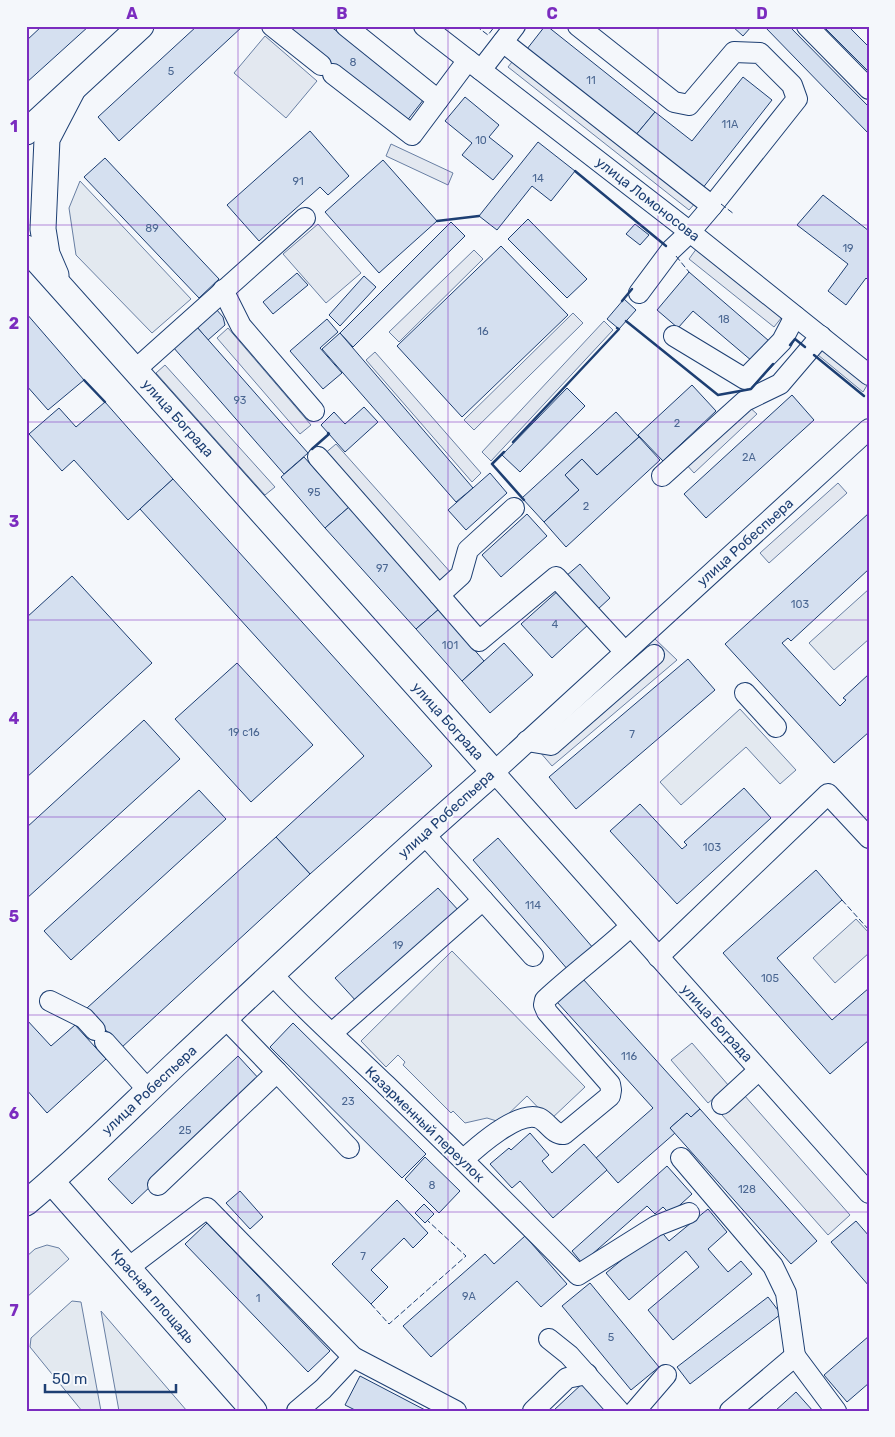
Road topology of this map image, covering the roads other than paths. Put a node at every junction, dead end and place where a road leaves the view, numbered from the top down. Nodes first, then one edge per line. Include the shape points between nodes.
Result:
1 (142, 26) edge
2 (272, 26) edge
3 (346, 26) edge
4 (424, 26) edge
5 (515, 26) edge
6 (578, 26) edge
7 (807, 26) edge
8 (503, 42) junction
9 (475, 65) junction
10 (869, 89) edge
11 (72, 91) junction
12 (438, 100) junction
13 (26, 132) edge
14 (712, 206) junction
15 (305, 218) dead end
16 (690, 232) junction
17 (26, 248) edge
18 (61, 287) junction
19 (223, 290) junction
20 (639, 293) dead end
21 (795, 316) junction
22 (674, 336) dead end
23 (821, 336) junction
24 (135, 370) junction
25 (869, 375) edge
26 (314, 411) dead end
27 (869, 429) edge
28 (318, 456) dead end
29 (662, 476) dead end
30 (514, 508) dead end
31 (439, 595) junction
32 (625, 652) junction
33 (654, 655) dead end
34 (746, 693) dead end
35 (776, 727) dead end
36 (527, 741) junction
37 (494, 772) junction
38 (423, 834) junction
39 (869, 838) edge
40 (483, 900) junction
41 (631, 926) junction
42 (533, 956) dead end
43 (658, 957) junction
44 (272, 974) junction
45 (50, 1001) dead end
46 (225, 1018) junction
47 (332, 1033) junction
48 (759, 1070) junction
49 (277, 1072) junction
50 (148, 1090) junction
51 (722, 1104) dead end
52 (349, 1148) dead end
53 (681, 1158) dead end
54 (463, 1160) junction
55 (52, 1182) junction
56 (158, 1185) dead end
57 (869, 1193) edge
58 (26, 1203) edge
59 (689, 1213) dead end
60 (128, 1268) junction
61 (549, 1339) dead end
62 (795, 1356) junction
63 (353, 1357) junction
64 (587, 1374) junction
65 (666, 1375) dead end
66 (254, 1411) edge
67 (297, 1411) edge
68 (456, 1411) edge
69 (532, 1411) edge
70 (619, 1411) edge
71 (635, 1411) edge
72 (730, 1411) edge
73 (836, 1411) edge

1 - 11 main road
2 - 12 street via 412,135
3 - 12 street
4 - 9 street, улица Ломоносова
5 - 8 street
6 - 14 street via 674,102 689,104 734,52 760,53 792,85 797,99
7 - 10 street
8 - 9 street
8 - 14 street
9 - 12 street
9 - 16 street, улица Ломоносова
11 - 13 main road
11 - 18 main road via 46,139 43,229 47,254
14 - 16 street
15 - 19 street
16 - 20 street
16 - 21 street, улица Ломоносова
17 - 18 main road, улица Бограда
18 - 24 main road, улица Бограда
19 - 24 street
19 - 26 street via 241,326
21 - 22 street via 782,341 745,379
21 - 23 street, улица Ломоносова
23 - 25 street, улица Ломоносова
23 - 29 street via 780,384 745,400
24 - 37 main road, улица Бограда
27 - 32 street, улица Робеспьера
28 - 31 street
30 - 31 street via 468,550 461,575
31 - 32 street via 479,641 556,577
32 - 36 street, улица Робеспьера
33 - 36 street via 551,745
34 - 35 street
36 - 37 street, улица Робеспьера
37 - 38 main road, улица Робеспьера
37 - 41 street, улица Бограда
38 - 40 street
38 - 44 main road, улица Робеспьера
39 - 43 street via 828,794
40 - 42 street
40 - 47 street
41 - 43 street, улица Бограда
41 - 54 street via 588,965 579,969 545,1000 544,1005 610,1084 610,1096 564,1134 555,1132 541,1119 523,1117 486,1139
43 - 48 street, улица Бограда
44 - 46 main road, улица Робеспьера
44 - 47 street, Казарменный переулок
45 - 50 street via 84,1018
46 - 49 street
46 - 50 main road, улица Робеспьера
47 - 54 street, Казарменный переулок
48 - 51 street
48 - 57 street, улица Бограда
49 - 52 street
49 - 56 street
50 - 55 main road, улица Робеспьера
53 - 62 street via 773,1266 786,1292
54 - 59 street, Казарменный переулок via 578,1275 656,1226
55 - 58 main road, улица Робеспьера
55 - 60 main road, Красная площадь
60 - 63 street via 207,1208
60 - 66 main road, Красная площадь
61 - 64 street
62 - 72 street
62 - 73 street
63 - 67 street
63 - 68 street
64 - 69 street via 567,1378
64 - 70 street
65 - 71 street

